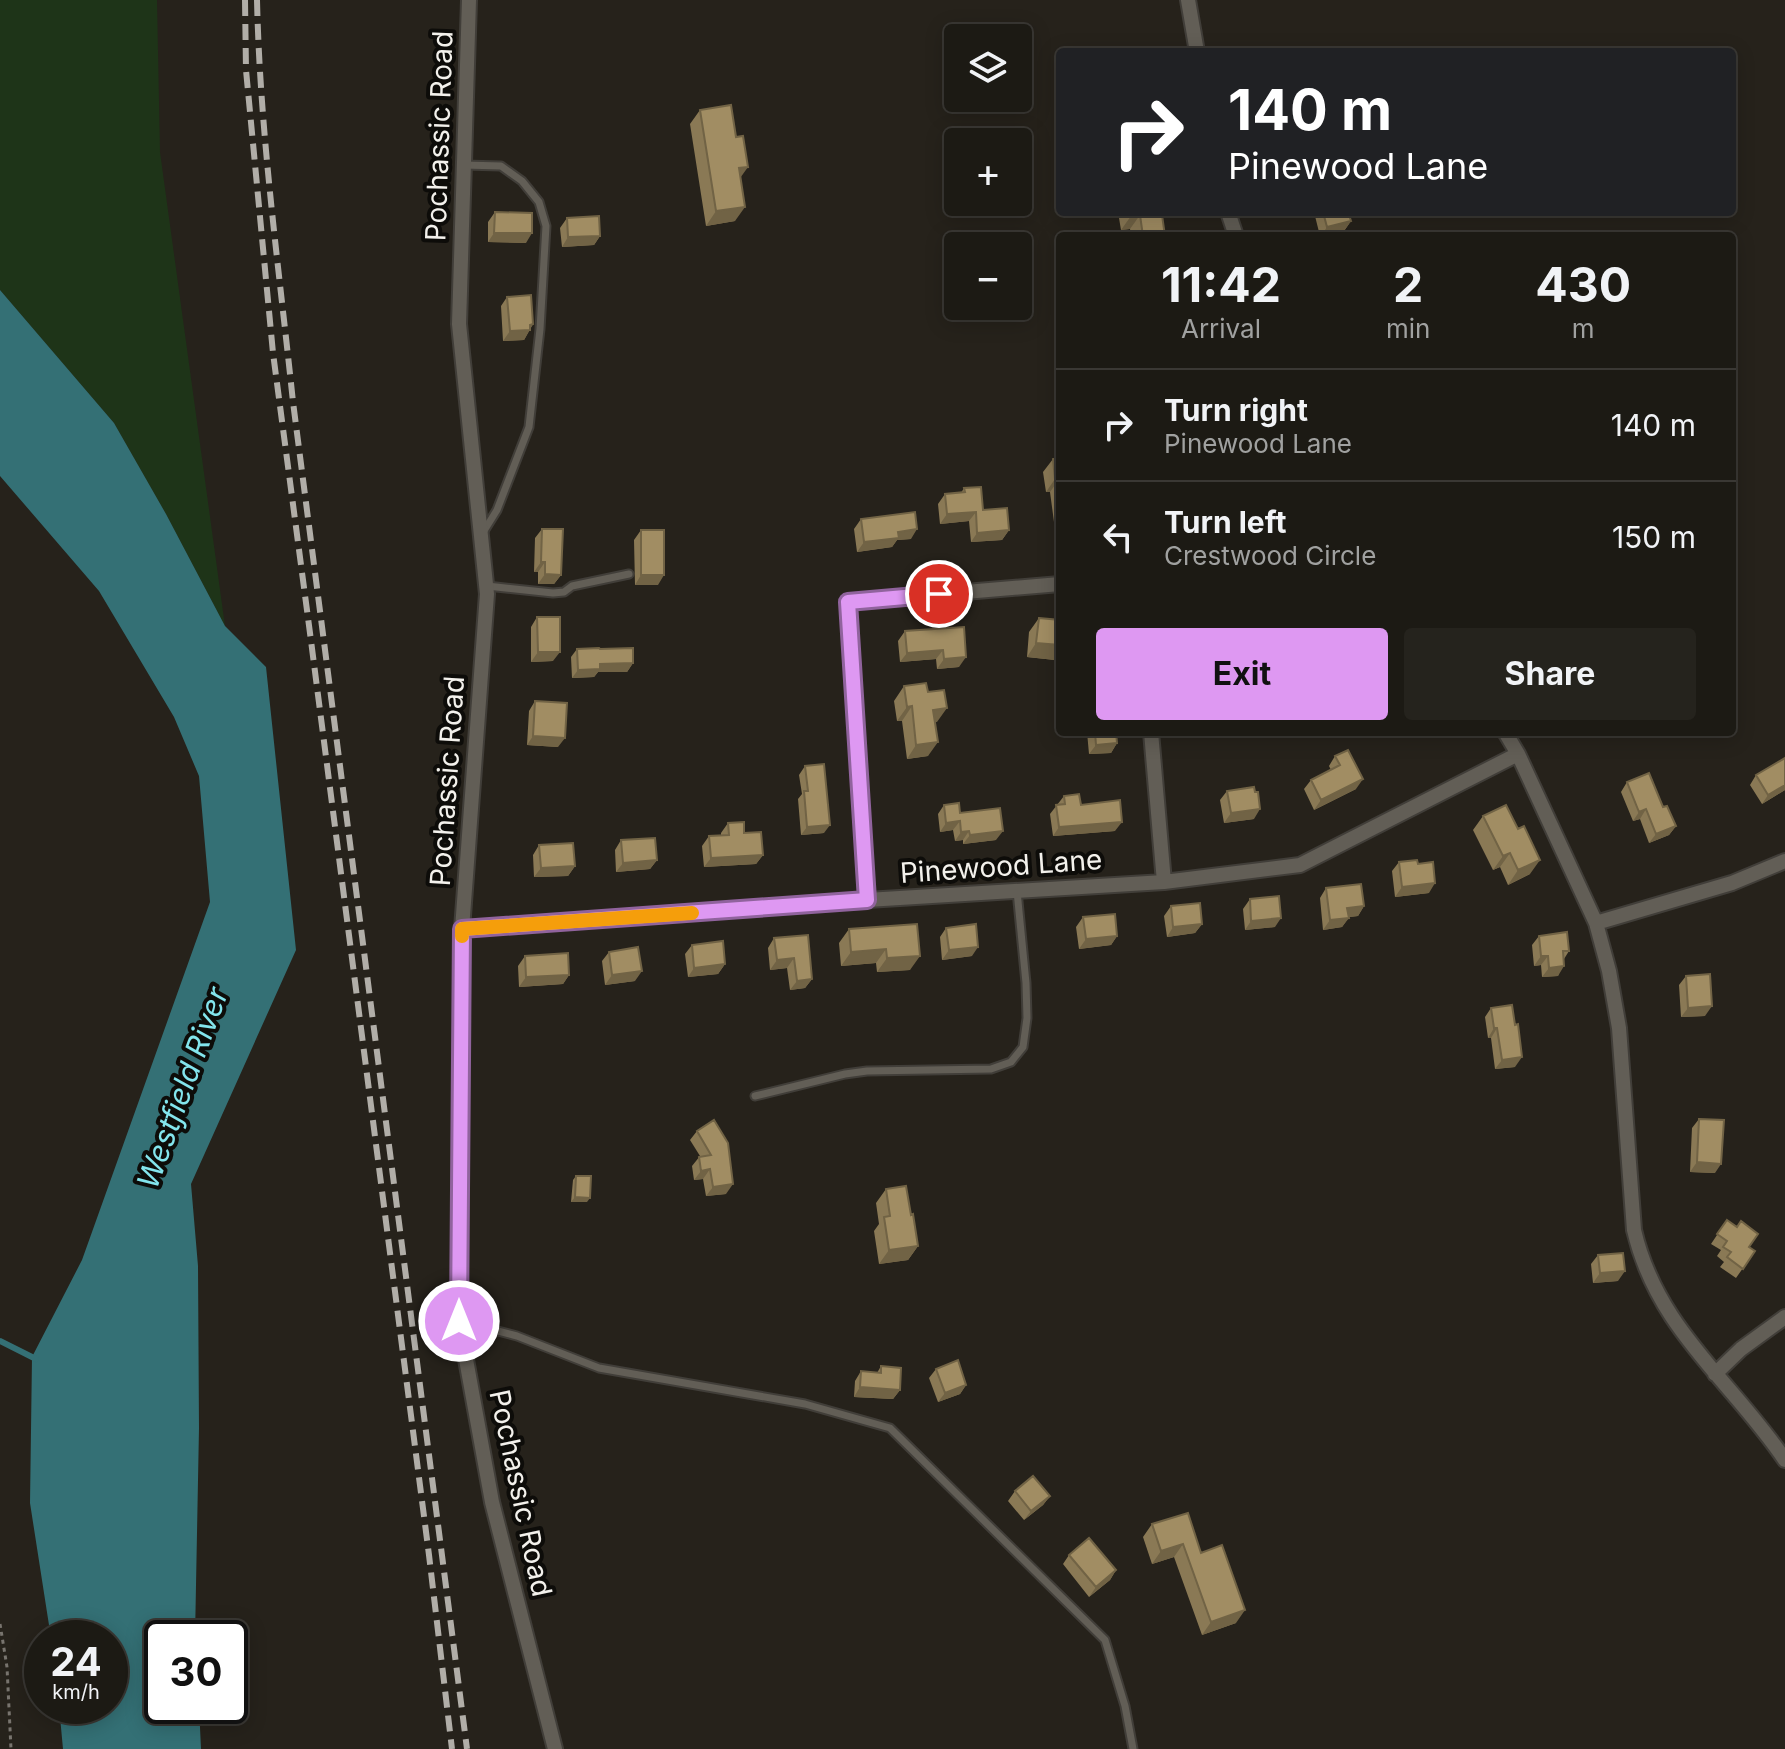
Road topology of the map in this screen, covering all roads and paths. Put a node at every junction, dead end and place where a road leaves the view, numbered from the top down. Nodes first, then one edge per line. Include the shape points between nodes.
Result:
1 (469, 0) edge
2 (1188, 0) edge
3 (1196, 48) edge
4 (464, 165) junction
5 (481, 536) junction
6 (629, 574) dead end
7 (1056, 584) edge
8 (487, 586) junction
9 (1151, 736) edge
10 (1507, 736) edge
11 (1518, 754) junction
12 (1785, 861) edge
13 (1164, 882) junction
14 (1017, 891) junction
15 (867, 900) junction
16 (1596, 923) junction
17 (462, 929) junction
18 (755, 1096) dead end
19 (1785, 1317) edge
20 (459, 1321) junction
21 (1715, 1374) junction
22 (1785, 1460) edge
23 (0, 1624) edge
24 (11, 1749) edge
25 (555, 1749) edge
26 (1133, 1749) edge

1 - 4 street, Pochassic Road
2 - 3 street
4 - 5 street, Pochassic Road via 459,324
4 - 5 lane via 501,166 522,181 539,202 546,226 529,427 497,510
5 - 8 street, Pochassic Road
6 - 8 lane via 553,593
7 - 15 street via 848,602
8 - 17 street, Pochassic Road
9 - 13 street
10 - 11 street
11 - 13 street, Pinewood Lane via 1300,865
11 - 16 street
12 - 16 street via 1732,883
13 - 14 street, Pinewood Lane
14 - 15 street, Pinewood Lane
14 - 18 lane via 1027,1018 1023,1047 1011,1062 991,1069 867,1071
15 - 17 street, Pinewood Lane
16 - 21 street via 1615,1001 1639,1253 1661,1301
17 - 20 street, Pochassic Road
19 - 21 street
20 - 25 street, Pochassic Road via 492,1502
20 - 26 lane via 517,1336 599,1368 805,1404 890,1428 1105,1640
21 - 22 street
23 - 24 path

